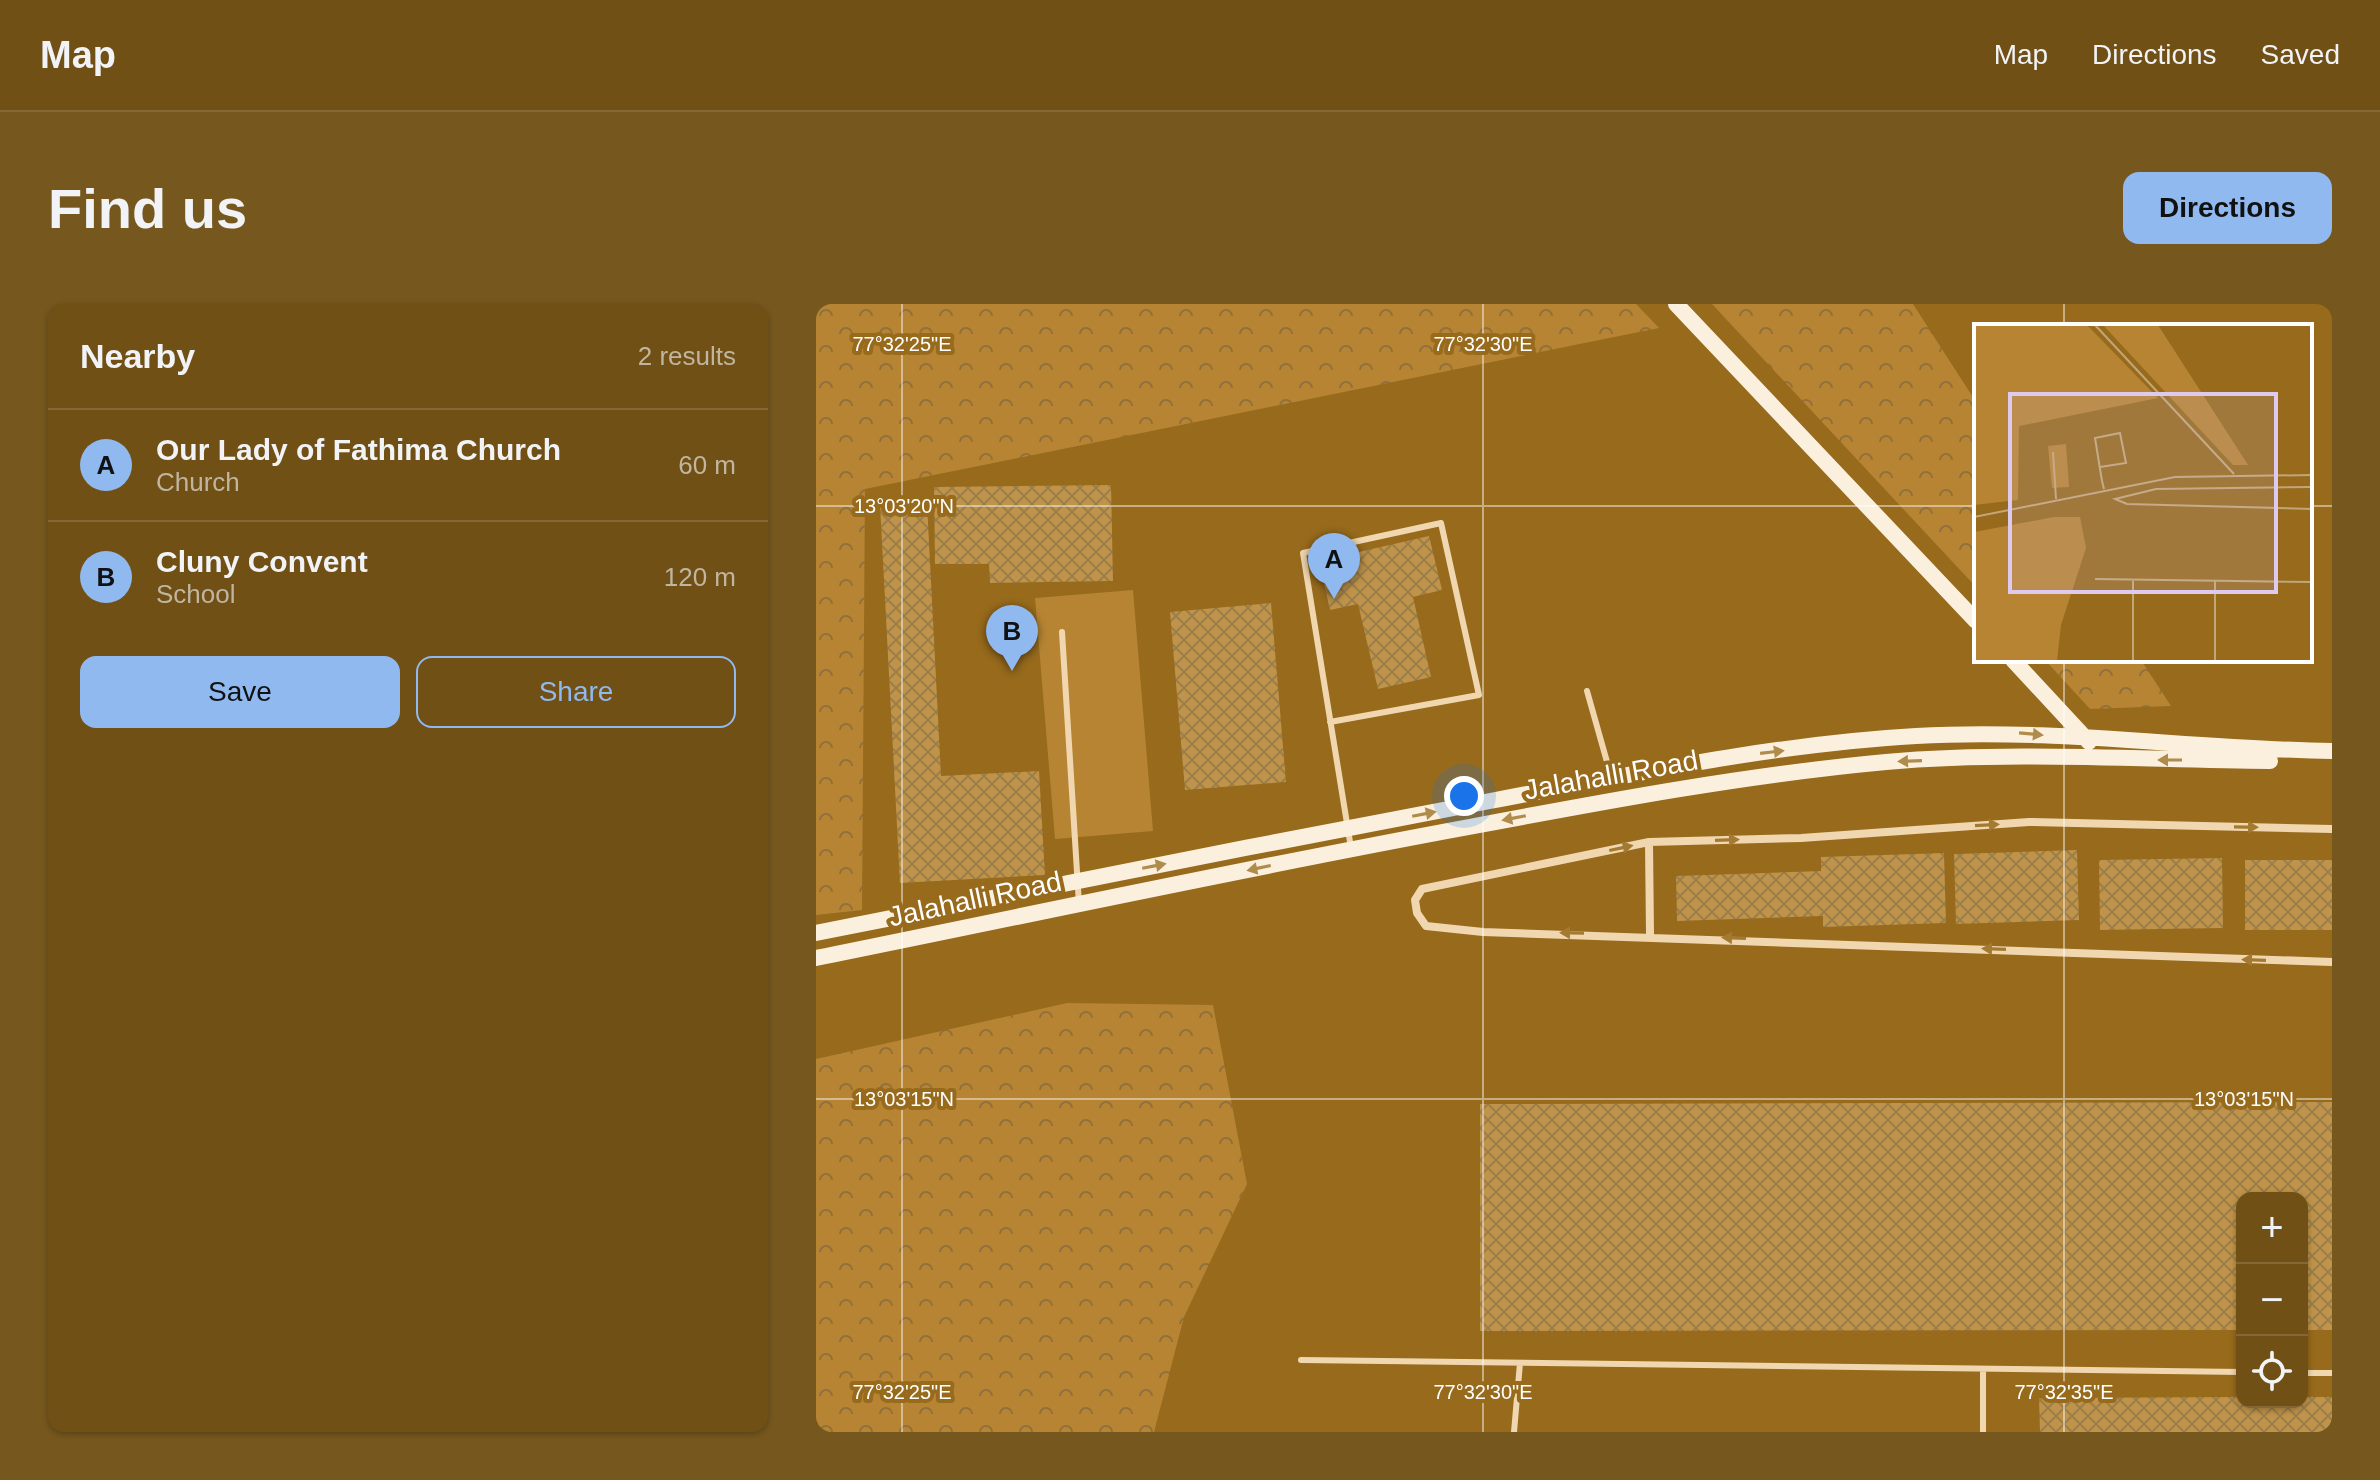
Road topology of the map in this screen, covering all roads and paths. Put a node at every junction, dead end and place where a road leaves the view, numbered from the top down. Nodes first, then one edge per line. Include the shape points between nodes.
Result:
1 (1676, 304) edge
2 (1974, 619) edge
3 (1062, 632) dead end
4 (2015, 662) edge
5 (1587, 691) dead end
6 (1330, 722) junction
7 (2089, 740) junction
8 (2332, 751) edge
9 (2091, 759) junction
10 (2332, 761) edge
11 (1612, 779) junction
12 (1347, 828) junction
13 (2332, 829) edge
14 (1649, 842) junction
15 (1351, 848) junction
16 (1077, 881) junction
17 (1079, 905) junction
18 (816, 933) edge
19 (1650, 935) junction
20 (816, 958) edge
21 (2332, 962) edge
22 (1301, 1360) dead end
23 (1520, 1363) junction
24 (1983, 1369) junction
25 (2236, 1372) edge
26 (2308, 1373) edge
27 (2332, 1373) edge
28 (1514, 1432) edge
29 (1983, 1432) edge

1 - 2 main road
3 - 16 lane
4 - 7 main road
5 - 11 lane
6 - 6 lane via 1303,553 1441,523 1479,695
6 - 12 lane
7 - 8 main road
7 - 9 main road
11 -> 7 main road via 1763,753 1912,736 2009,732
10 -> 9 main road, Jalahalli Road
9 -> 15 main road, Jalahalli Road via 1888,762 1770,775
12 -> 11 main road
12 - 15 lane
16 -> 12 main road
14 -> 13 street via 2029,822
14 - 19 street
19 -> 14 street via 1426,926 1415,900 1422,889
15 -> 17 main road, Jalahalli Road
16 - 17 lane
16 - 18 main road
17 - 20 main road, Jalahalli Road
21 -> 19 street
22 - 23 lane
23 - 24 lane
23 - 28 lane
24 - 25 lane
24 - 29 lane
26 - 27 lane

